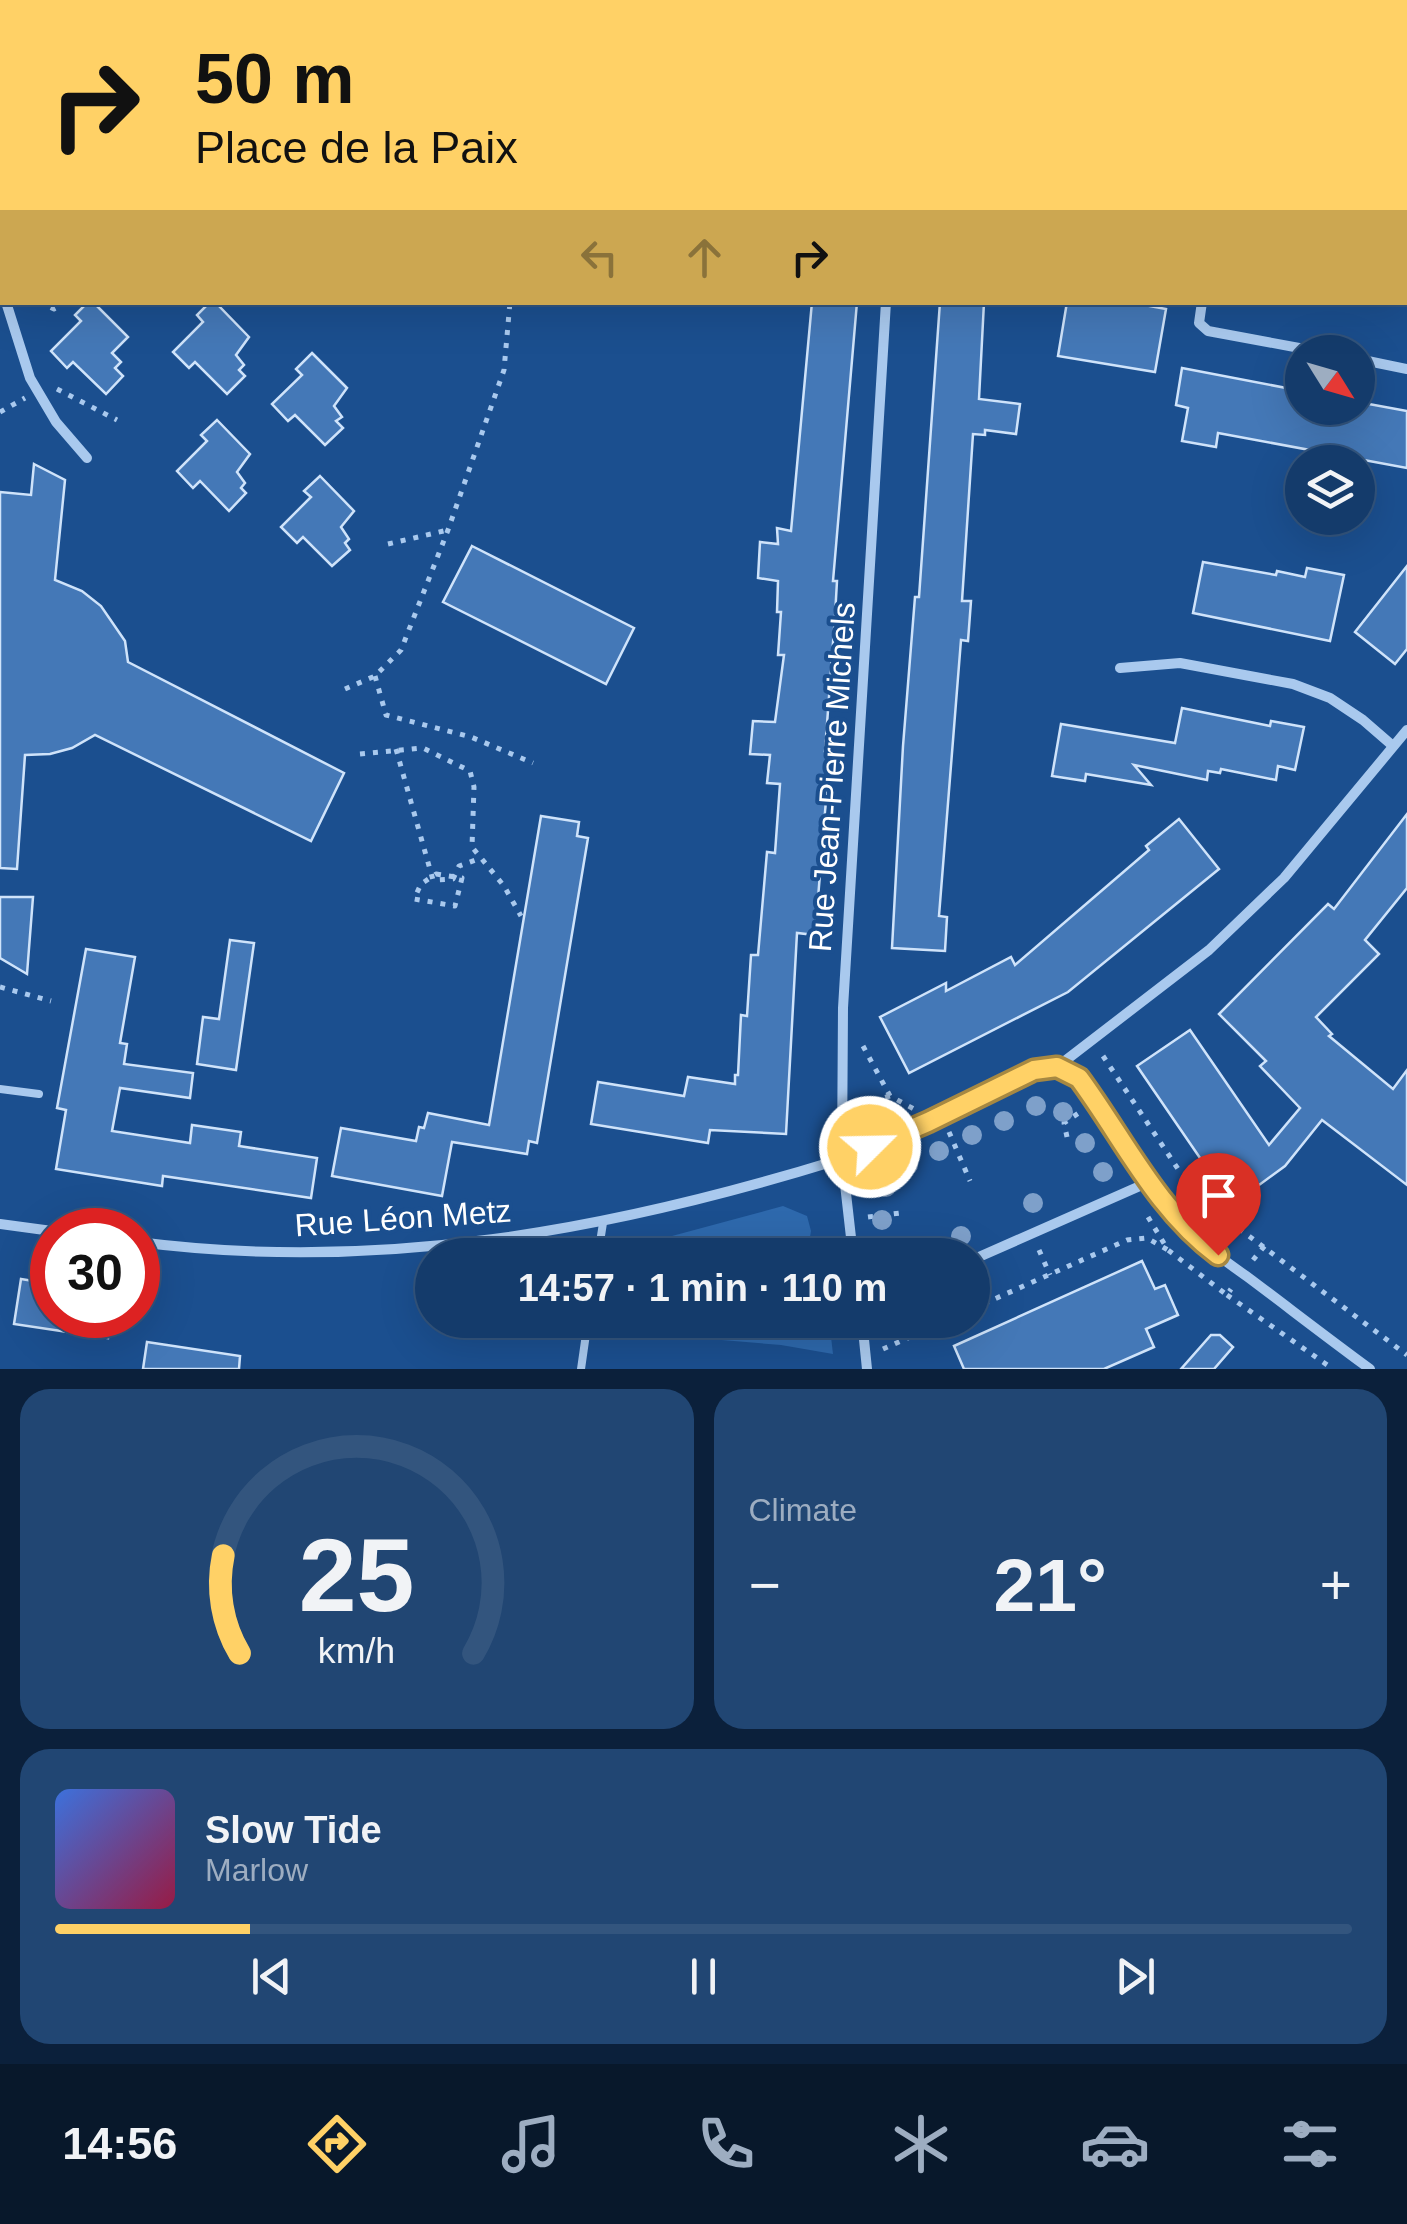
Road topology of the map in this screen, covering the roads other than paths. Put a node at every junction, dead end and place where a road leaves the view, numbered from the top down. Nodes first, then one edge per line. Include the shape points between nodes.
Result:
1 (7, 305) edge
2 (886, 305) edge
3 (1202, 305) edge
4 (1285, 346) edge
5 (1375, 362) edge
6 (1407, 368) edge
7 (86, 458) dead end
8 (1120, 668) dead end
9 (1407, 730) edge
10 (1394, 746) junction
11 (1057, 1067) junction
12 (0, 1090) edge
13 (39, 1094) dead end
14 (842, 1158) junction
15 (1149, 1182) junction
16 (603, 1223) junction
17 (0, 1224) edge
18 (30, 1228) edge
19 (601, 1238) edge
20 (851, 1238) edge
21 (160, 1244) edge
22 (990, 1252) edge
23 (585, 1338) edge
24 (864, 1338) edge
25 (866, 1363) edge
26 (581, 1369) edge
27 (1370, 1369) edge

1 - 7 street via 30,378
2 - 14 street, Rue Jean-Pierre Michels via 842,1008
3 - 4 street via 1199,323 1208,332
5 - 6 street
8 - 10 street via 1180,663 1293,684 1330,698
9 - 10 street, Rue Léon Metz
10 - 11 street, Rue Léon Metz via 1284,878 1208,950
11 - 14 street, Rue Léon Metz via 1034,1070
11 - 15 street via 1079,1078
12 - 13 lane
14 - 16 street, Rue Léon Metz
14 - 20 street, Rue Jean-Pierre Michels
15 - 22 street
15 - 27 street via 1192,1236
16 - 19 lane
16 - 21 street, Rue Léon Metz via 392,1249
17 - 18 street
23 - 26 lane
24 - 25 street

